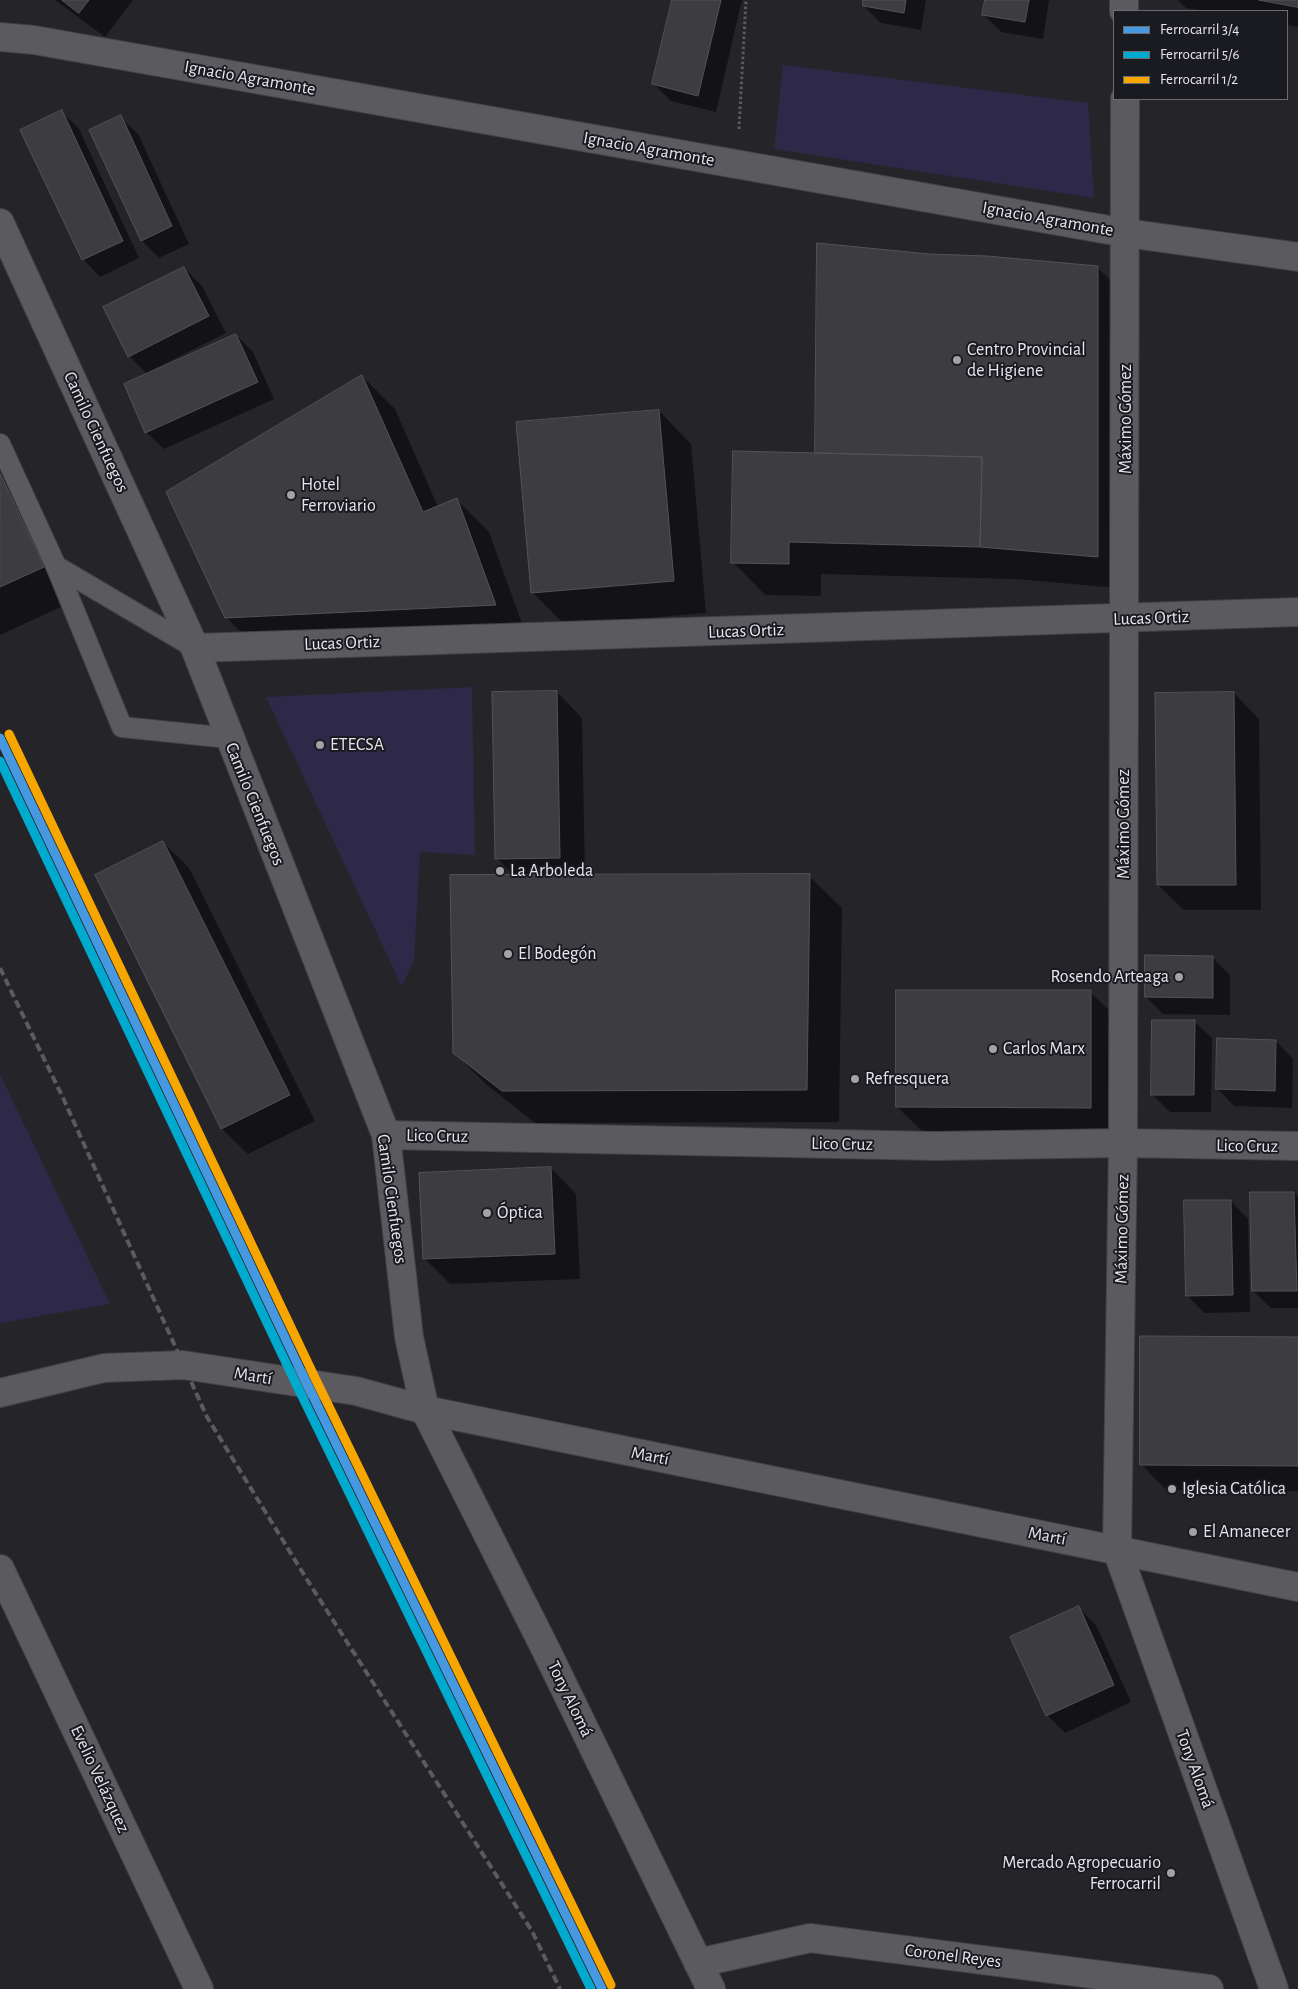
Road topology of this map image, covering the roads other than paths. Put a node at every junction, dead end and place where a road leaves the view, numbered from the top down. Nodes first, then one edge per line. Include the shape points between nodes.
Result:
1 (0, 37) edge
2 (1125, 100) edge
3 (0, 223) edge
4 (1126, 233) junction
5 (1298, 257) edge
6 (0, 444) edge
7 (56, 566) junction
8 (1298, 612) edge
9 (1125, 619) junction
10 (194, 648) junction
11 (229, 738) junction
12 (386, 1135) junction
13 (1123, 1144) junction
14 (1298, 1146) edge
15 (0, 1393) edge
16 (425, 1410) junction
17 (1117, 1550) junction
18 (0, 1570) edge
19 (1298, 1587) edge
20 (698, 1963) junction
21 (199, 1989) edge
22 (711, 1989) edge
23 (1209, 1989) edge
24 (1274, 1989) edge

1 - 4 street, Ignacio Agramonte via 34,40
2 - 4 street, Máximo Gómez
3 - 10 street, Camilo Cienfuegos
4 - 5 street, Ignacio Agramonte
4 - 9 street, Máximo Gómez
6 - 7 lane
7 - 10 lane
7 - 11 lane via 122,727
8 - 9 street, Lucas Ortiz
9 - 10 street, Lucas Ortiz
9 - 13 street, Máximo Gómez
10 - 11 street, Camilo Cienfuegos
11 - 12 street, Camilo Cienfuegos
12 - 13 street, Lico Cruz via 936,1146
12 - 16 street, Camilo Cienfuegos via 409,1337
13 - 14 street, Lico Cruz
13 - 17 street, Máximo Gómez
15 - 16 street, Martí via 104,1368 183,1365 356,1392
16 - 17 street, Martí
16 - 20 street, Tony Alomá
17 - 19 street, Martí
17 - 24 street, Tony Alomá
18 - 21 street, Evelio Velázquez
20 - 22 street, Tony Alomá
20 - 23 street, Coronel Reyes via 810,1938

